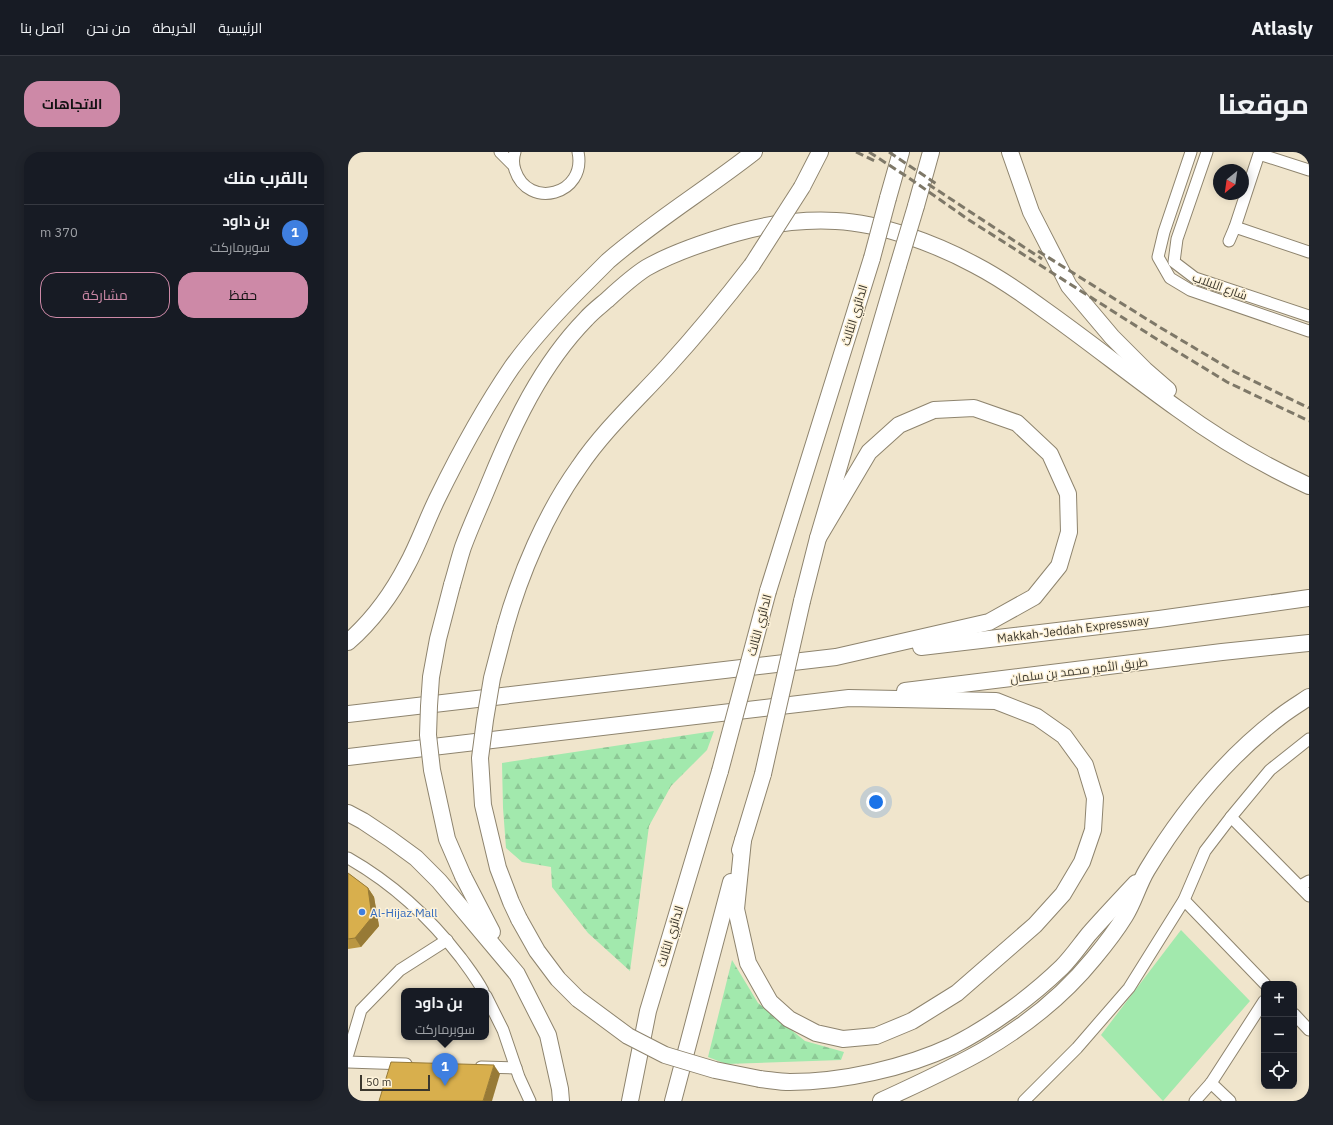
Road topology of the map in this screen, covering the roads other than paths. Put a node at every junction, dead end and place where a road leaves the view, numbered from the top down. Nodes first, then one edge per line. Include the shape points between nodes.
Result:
1 (500, 152) edge
2 (515, 152) edge
3 (578, 152) edge
4 (754, 152) edge
5 (820, 152) edge
6 (901, 152) edge
7 (931, 152) edge
8 (1010, 152) edge
9 (1191, 152) edge
10 (1206, 152) edge
11 (514, 165) junction
12 (1309, 170) edge
13 (1235, 227) junction
14 (1228, 241) dead end
15 (1309, 252) edge
16 (1309, 316) edge
17 (1309, 331) edge
18 (1232, 446) junction
19 (1309, 486) edge
20 (818, 538) junction
21 (1309, 598) edge
22 (348, 642) edge
23 (1309, 644) edge
24 (836, 657) junction
25 (1309, 697) edge
26 (849, 698) junction
27 (348, 714) edge
28 (1309, 739) edge
29 (348, 757) edge
30 (348, 813) edge
31 (1231, 817) junction
32 (743, 840) junction
33 (348, 858) edge
34 (1146, 871) junction
35 (1304, 884) edge
36 (1309, 896) edge
37 (1184, 900) junction
38 (447, 940) junction
39 (505, 959) junction
40 (1262, 981) edge
41 (482, 988) edge
42 (489, 1002) edge
43 (1261, 1006) edge
44 (1297, 1017) edge
45 (1309, 1030) edge
46 (348, 1054) edge
47 (348, 1062) edge
48 (417, 1064) edge
49 (470, 1066) edge
50 (516, 1068) junction
51 (1211, 1083) junction
52 (530, 1101) edge
53 (561, 1101) edge
54 (630, 1101) edge
55 (674, 1101) edge
56 (880, 1101) edge
57 (1024, 1101) edge
58 (1195, 1101) edge
59 (1230, 1101) edge

1 - 11 street
2 - 11 street
3 - 11 street via 580,159 573,180 555,193 544,194 524,185 517,176
4 - 22 highway via 608,262 537,336 509,373 460,453 408,565 393,589
5 - 34 highway, bridge via 802,187 752,265 694,337 604,435 579,467 556,504 512,602 492,678 480,758 483,805 498,868 510,902 537,951 558,979 578,999 628,1036 665,1055 715,1070 790,1082 835,1079 875,1072 952,1046 978,1031 1006,1012 1062,966
6 - 54 highway, الدائري الثالث, bridge via 872,258 768,591 720,772 648,1011
7 - 20 highway, bridge
8 - 18 highway via 1031,212 1069,286 1112,337 1145,370
9 - 17 street, شارع اللبلاب via 1158,257 1170,278 1190,290
10 - 16 street, شارع اللبلاب via 1177,239 1174,262 1195,278
12 - 13 street via 1260,154
13 - 14 street
13 - 15 street
18 - 19 highway
18 - 39 highway, bridge via 993,274 924,241 864,224 838,221 788,222 716,238 644,270 616,291 586,319 565,343 526,402 464,545 438,639 431,677 428,735 432,770 446,839
20 - 24 highway via 869,452 899,425 934,410 974,408 1017,423 1050,454 1068,494 1069,532 1060,566 1034,597 989,622
20 - 32 highway, bridge via 763,774
21 - 24 highway, Makkah-Jeddah Expressway via 1159,619
23 - 26 highway, طريق الأمير محمد بن سلمان via 1222,652
24 - 27 highway
25 - 34 highway via 1260,733 1223,769 1195,800
26 - 29 highway
26 - 32 highway via 996,701 1037,717 1064,736 1085,766 1095,798 1093,830 1082,862 1063,894 1034,925 957,994 912,1021 876,1036 843,1039 816,1033 788,1019 770,1002 748,962 736,909
28 - 31 street via 1270,770
30 - 39 highway via 390,838 416,858 439,881
31 - 35 street
31 - 37 street via 1205,851
32 - 55 highway
33 - 38 street via 368,869 407,900
34 - 56 highway via 1125,917 1094,958 1059,996 1024,1024 984,1050
35 - 36 street
37 - 40 street
37 - 57 street via 1129,988 1077,1048
38 - 41 street
38 - 46 street via 400,970 361,1010
39 - 53 highway via 517,974 548,1035
42 - 50 street via 503,1030
43 - 51 street
44 - 45 street
47 - 48 street
49 - 50 street
50 - 52 street
51 - 58 street
51 - 59 street

